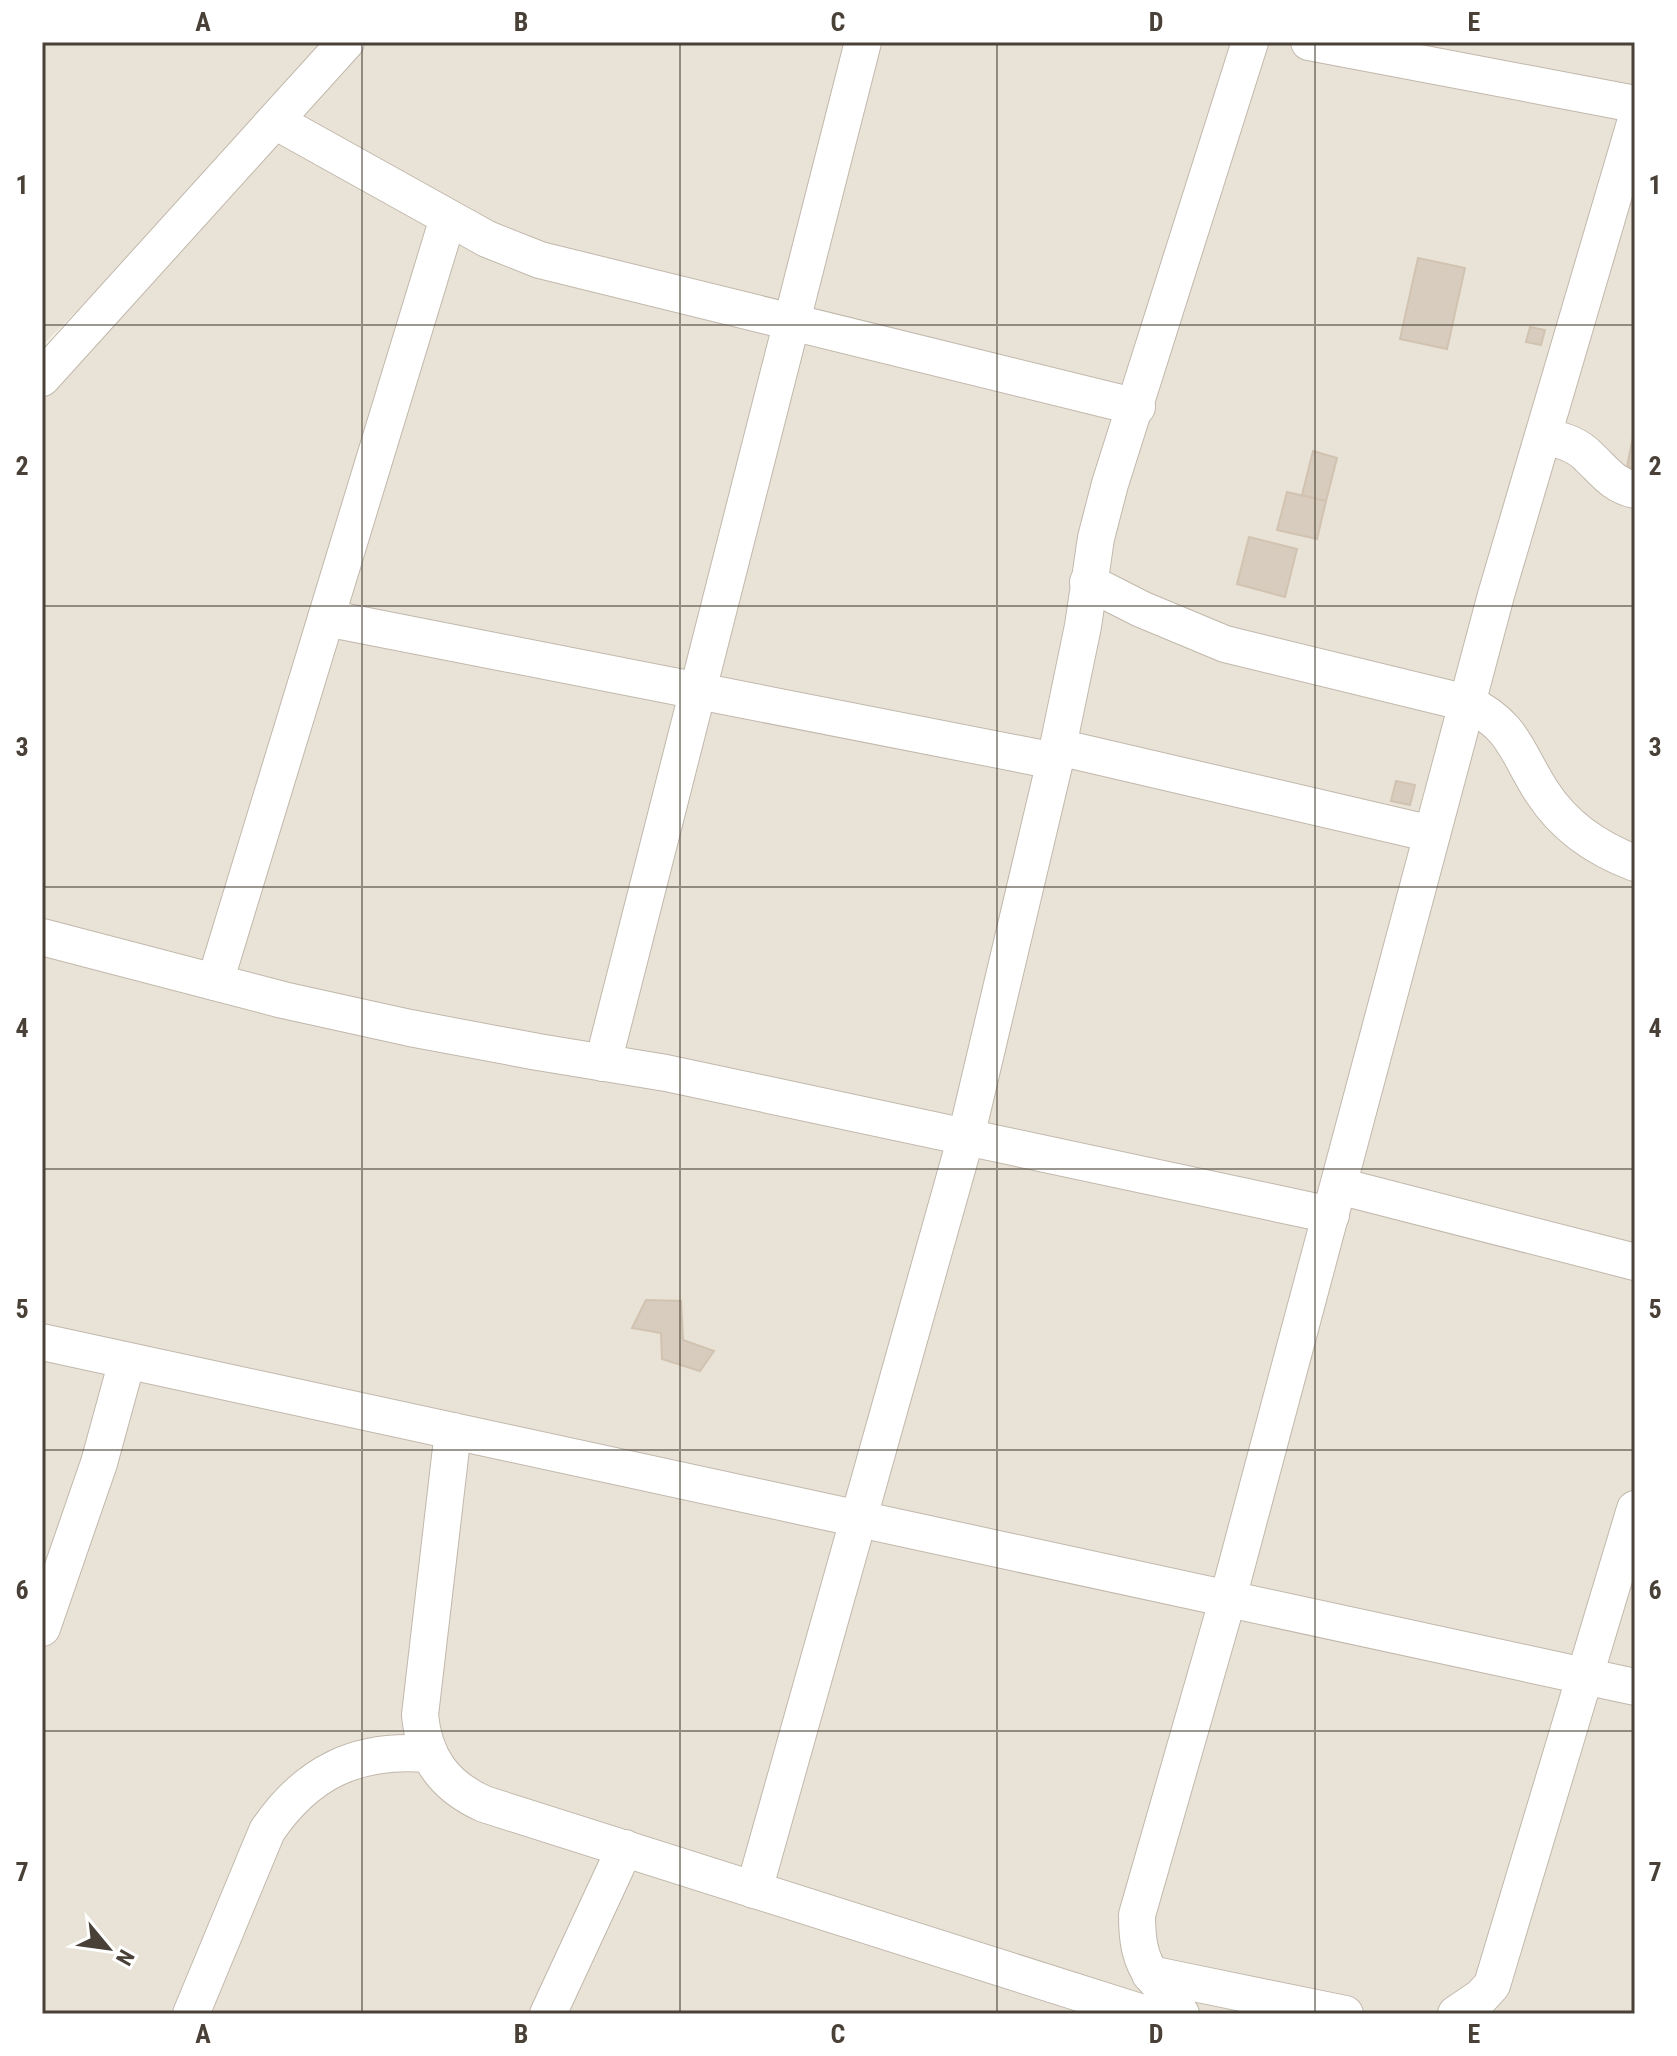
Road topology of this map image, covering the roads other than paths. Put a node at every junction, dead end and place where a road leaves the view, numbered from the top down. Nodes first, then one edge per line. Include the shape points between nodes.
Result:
1 (346, 42) edge
2 (863, 42) edge
3 (1250, 42) edge
4 (1309, 42) edge
5 (1635, 104) edge
6 (275, 121) junction
7 (1635, 123) edge
8 (448, 218) junction
9 (789, 323) junction
10 (42, 378) edge
11 (1137, 407) junction
12 (1543, 437) junction
13 (1635, 490) edge
14 (1088, 582) junction
15 (326, 618) junction
16 (697, 689) junction
17 (1467, 703) junction
18 (1056, 754) junction
19 (1432, 834) junction
20 (1635, 863) edge
21 (42, 937) edge
22 (215, 982) junction
23 (603, 1063) junction
24 (966, 1137) junction
25 (1335, 1200) junction
26 (1635, 1262) edge
27 (42, 1342) edge
28 (127, 1361) junction
29 (453, 1431) junction
30 (1635, 1509) edge
31 (859, 1519) junction
32 (1228, 1598) junction
33 (42, 1628) edge
34 (1587, 1676) junction
35 (1635, 1687) edge
36 (428, 1754) junction
37 (625, 1848) junction
38 (754, 1890) junction
39 (1150, 1974) junction
40 (191, 2014) edge
41 (548, 2014) edge
42 (1146, 2014) edge
43 (1181, 2014) edge
44 (1345, 2014) edge
45 (1456, 2014) edge

1 - 6 street
2 - 9 street
3 - 11 street
4 - 5 street
6 - 8 street
6 - 10 street
7 - 12 street
8 - 9 street via 540,260
8 - 15 street
9 - 11 street
9 - 16 street
11 - 14 street via 1110,484
12 - 13 street via 1575,446 1609,479
12 - 17 street
14 - 17 street via 1225,644
14 - 18 street
15 - 16 street
15 - 22 street
16 - 18 street
16 - 23 street
17 - 19 street
17 - 20 street via 1511,736 1544,795 1567,822 1595,845
18 - 19 street
18 - 24 street
19 - 25 street
21 - 22 street
22 - 23 street via 410,1028
23 - 24 street
24 - 25 street
24 - 31 street
25 - 26 street
25 - 32 street
27 - 28 street
28 - 29 street
28 - 33 street
29 - 31 street
29 - 36 street via 420,1715
30 - 34 street
31 - 32 street
31 - 38 street
32 - 34 street
32 - 39 street via 1137,1915 1141,1955
34 - 35 street
34 - 45 street via 1492,1985
36 - 37 street via 438,1771 467,1796
36 - 40 street via 372,1755 346,1763 299,1791 267,1831
37 - 38 street
37 - 41 street
38 - 42 street
39 - 43 street
39 - 44 street

